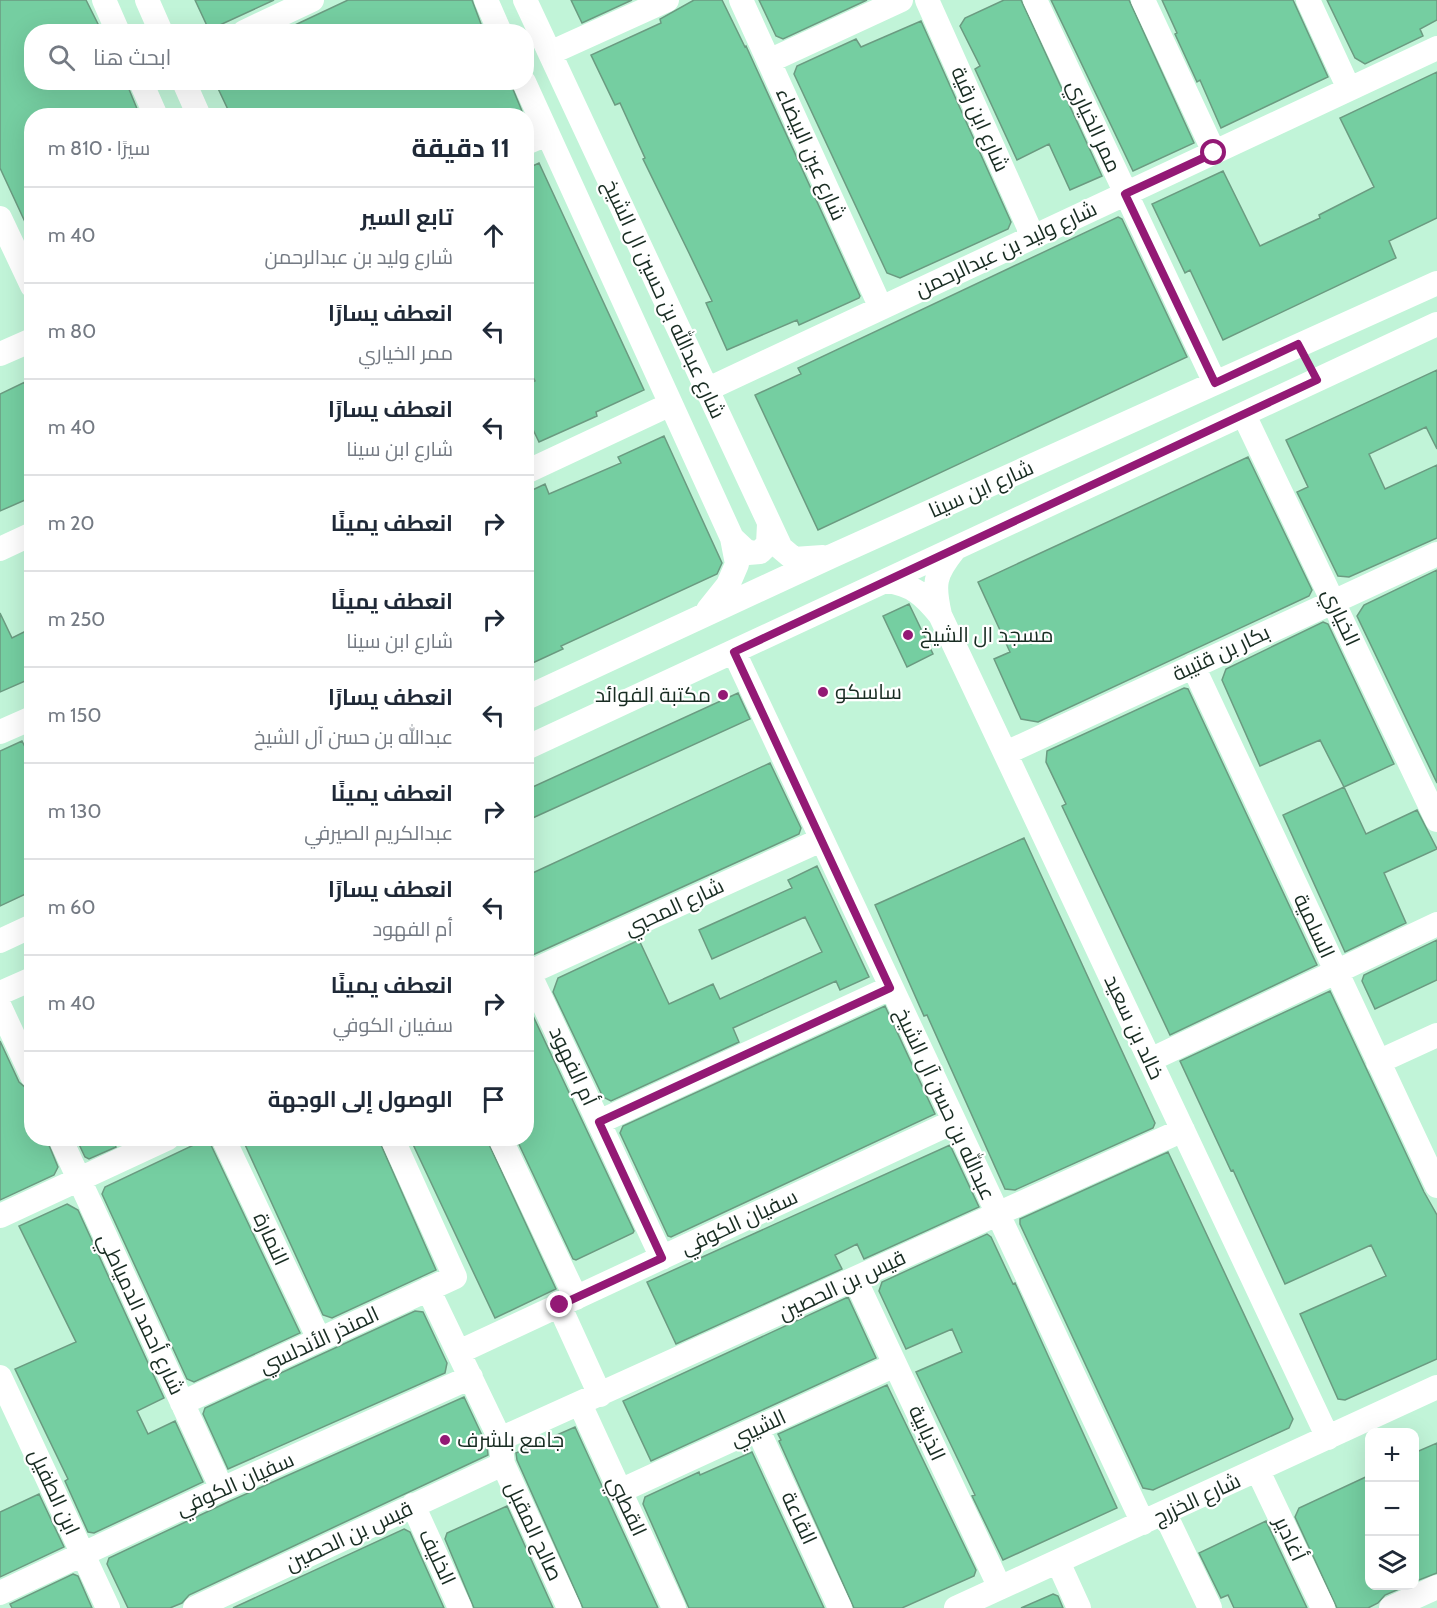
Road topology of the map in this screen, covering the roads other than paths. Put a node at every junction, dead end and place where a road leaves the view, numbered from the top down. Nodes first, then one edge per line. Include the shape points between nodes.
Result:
1 (104, 0) edge
2 (147, 0) edge
3 (312, 0) edge
4 (486, 0) edge
5 (525, 0) edge
6 (667, 0) edge
7 (741, 0) edge
8 (901, 0) edge
9 (927, 0) edge
10 (1035, 0) edge
11 (1143, 0) edge
12 (1308, 0) edge
13 (114, 24) edge
14 (158, 24) edge
15 (261, 24) edge
16 (496, 24) edge
17 (1437, 48) edge
18 (550, 54) junction
19 (769, 61) junction
20 (1349, 89) junction
21 (145, 90) edge
22 (188, 90) edge
23 (526, 90) edge
24 (152, 108) edge
25 (195, 108) edge
26 (530, 108) edge
27 (537, 139) edge
28 (1214, 153) junction
29 (1125, 194) junction
30 (0, 218) edge
31 (1033, 237) junction
32 (24, 269) edge
33 (1437, 283) edge
34 (881, 308) junction
35 (1437, 324) edge
36 (24, 344) edge
37 (1298, 344) junction
38 (0, 354) edge
39 (1317, 380) junction
40 (1215, 383) junction
41 (706, 390) junction
42 (671, 404) junction
43 (1244, 415) junction
44 (534, 463) edge
45 (769, 524) junction
46 (24, 538) edge
47 (732, 538) junction
48 (0, 549) edge
49 (954, 550) junction
50 (1437, 554) edge
51 (832, 556) junction
52 (887, 581) junction
53 (1334, 601) junction
54 (704, 615) junction
55 (940, 615) junction
56 (734, 652) junction
57 (1193, 666) junction
58 (534, 695) edge
59 (24, 722) edge
60 (0, 732) edge
61 (534, 744) edge
62 (1006, 753) junction
63 (1437, 820) edge
64 (821, 840) junction
65 (1437, 924) edge
66 (24, 930) edge
67 (0, 941) edge
68 (534, 971) edge
69 (1336, 973) junction
70 (24, 982) edge
71 (534, 987) edge
72 (890, 988) junction
73 (0, 993) edge
74 (0, 1007) edge
75 (1437, 1035) edge
76 (24, 1059) edge
77 (1150, 1060) junction
78 (1378, 1062) junction
79 (599, 1122) junction
80 (954, 1122) junction
81 (1183, 1130) junction
82 (64, 1146) edge
83 (151, 1146) edge
84 (228, 1146) edge
85 (396, 1146) edge
86 (503, 1146) edge
87 (79, 1180) junction
88 (1437, 1186) edge
89 (997, 1214) junction
90 (0, 1216) edge
91 (662, 1258) junction
92 (855, 1279) junction
93 (428, 1289) junction
94 (568, 1302) junction
95 (319, 1339) junction
96 (459, 1352) junction
97 (895, 1365) junction
98 (0, 1377) edge
99 (471, 1377) junction
100 (1437, 1387) edge
101 (590, 1399) junction
102 (183, 1403) junction
103 (757, 1428) junction
104 (1328, 1438) junction
105 (500, 1439) junction
106 (503, 1464) junction
107 (1258, 1471) junction
108 (222, 1489) junction
109 (620, 1491) junction
110 (413, 1505) junction
111 (1165, 1514) junction
112 (1143, 1523) junction
113 (83, 1553) junction
114 (1058, 1562) junction
115 (1437, 1587) edge
116 (1000, 1588) junction
117 (0, 1593) edge
118 (108, 1608) edge
119 (195, 1608) edge
120 (460, 1608) edge
121 (569, 1608) edge
122 (674, 1608) edge
123 (840, 1608) edge
124 (956, 1608) edge
125 (1078, 1608) edge
126 (1210, 1608) edge
127 (1323, 1608) edge
128 (1391, 1608) edge

1 - 13 street
2 - 14 street
3 - 15 street
4 - 16 street
5 - 18 street, شارع عبدالله بن حسين ال الشيخ
6 - 18 street
7 - 19 street, شارع عين البيضاء
8 - 19 street
9 - 31 street, شارع ابن رقية
10 - 29 street, ممر الخياري
11 - 28 street
12 - 20 street
17 - 20 street, شارع وليد بن عبدالرحمن
18 - 41 street, شارع عبدالله بن حسين ال الشيخ
19 - 34 street, شارع عين البيضاء
20 - 28 street, شارع وليد بن عبدالرحمن
21 - 24 street
22 - 25 street
23 - 26 street, شارع عبدالله بن حسين ال الشيخ
27 - 42 street, شارع عبدالله بن حسين ال الشيخ
28 - 29 street, شارع وليد بن عبدالرحمن
29 - 31 street, شارع وليد بن عبدالرحمن
29 - 40 street, ممر الخياري
30 - 32 street
31 - 34 street, شارع وليد بن عبدالرحمن
33 - 37 street, شارع ابن سينا
34 - 41 street, شارع وليد بن عبدالرحمن
35 - 39 street, شارع ابن سينا
36 - 38 street
37 - 39 street
37 - 40 street, شارع ابن سينا
39 - 43 street, شارع ابن سينا
40 - 51 street, شارع ابن سينا
41 - 45 street, شارع عبدالله بن حسين ال الشيخ
42 - 44 street
42 - 47 street, شارع عبدالله بن حسين ال الشيخ
43 - 49 street, شارع ابن سينا
43 - 53 street, الخياري
45 - 47 street via 768,544 760,552 748,553
45 - 51 street, شارع عبدالله بن حسين ال الشيخ via 781,548 794,559
46 - 48 street
47 - 54 street, شارع عبدالله بن حسين ال الشيخ via 737,564 728,585
49 - 52 street, شارع ابن سينا
49 - 55 street, خالد بن سعيد via 936,580
50 - 53 street, بكار بن قتيبة
51 - 54 street, شارع ابن سينا
52 - 55 street, خالد بن سعيد via 916,590
52 - 56 street, شارع ابن سينا
53 - 57 street, بكار بن قتيبة
53 - 63 street, الخياري
54 - 58 street, شارع ابن سينا
55 - 62 street, خالد بن سعيد
56 - 61 street, شارع ابن سينا
56 - 64 street, عبدالله بن حسن آل الشيخ
57 - 62 street, بكار بن قتيبة
57 - 69 street, السلمية
59 - 60 street
62 - 77 street, خالد بن سعيد
64 - 68 street, شارع المحبي
64 - 72 street, عبدالله بن حسن آل الشيخ
65 - 69 street
66 - 67 street
69 - 77 street
69 - 78 street, السلمية
70 - 73 street
71 - 79 street, أم الفهود
72 - 79 street
72 - 80 street, عبدالله بن حسن آل الشيخ
74 - 76 street
75 - 78 street
77 - 81 street, خالد بن سعيد
78 - 88 street, السلمية
79 - 91 street, أم الفهود
80 - 89 street, عبدالله بن حسن آل الشيخ
80 - 91 street, سفيان الكوفي
81 - 89 street, قيس بن الحصين
81 - 104 street, خالد بن سعيد
82 - 87 street, شارع أحمد الدمياطي
83 - 87 street
84 - 95 street, النمارة
85 - 93 street, المنذر الأندلسي via 455,1277
86 - 94 street, القطبي
87 - 90 street
87 - 102 street, شارع أحمد الدمياطي
89 - 92 street, قيس بن الحصين
89 - 112 street, عبدالله بن حسن آل الشيخ
91 - 94 street, سفيان الكوفي
92 - 97 street, الذيابية
92 - 101 street, قيس بن الحصين
93 - 95 street, المنذر الأندلسي
93 - 96 street, صالح المقبل
94 - 96 street, سفيان الكوفي
94 - 101 street, القطبي
95 - 102 street, المنذر الأندلسي
96 - 99 street, صالح المقبل
97 - 103 street, الشيبي
97 - 116 street, الذيابية
98 - 113 street, ابن الطفيل
99 - 105 street, صالح المقبل
99 - 108 street, سفيان الكوفي
100 - 104 street, شارع الخزرج
101 - 105 street, قيس بن الحصين
101 - 109 street, القطبي
102 - 108 street, شارع أحمد الدمياطي
103 - 109 street, الشيبي
103 - 123 street, القاعة
104 - 107 street, شارع الخزرج
105 - 106 street, صالح المقبل
106 - 110 street, قيس بن الحصين
106 - 121 street, صالح المقبل
107 - 111 street, شارع الخزرج
107 - 127 street, أغادير
108 - 113 street, سفيان الكوفي
109 - 122 street, القطبي
110 - 119 street, قيس بن الحصين
110 - 120 street, الخليف
111 - 112 street, شارع الخزرج
111 - 126 street
112 - 114 street, شارع الخزرج
113 - 117 street, سفيان الكوفي
113 - 118 street, ابن الطفيل
114 - 116 street, شارع الخزرج
114 - 125 street
115 - 128 street
116 - 124 street, شارع الخزرج

